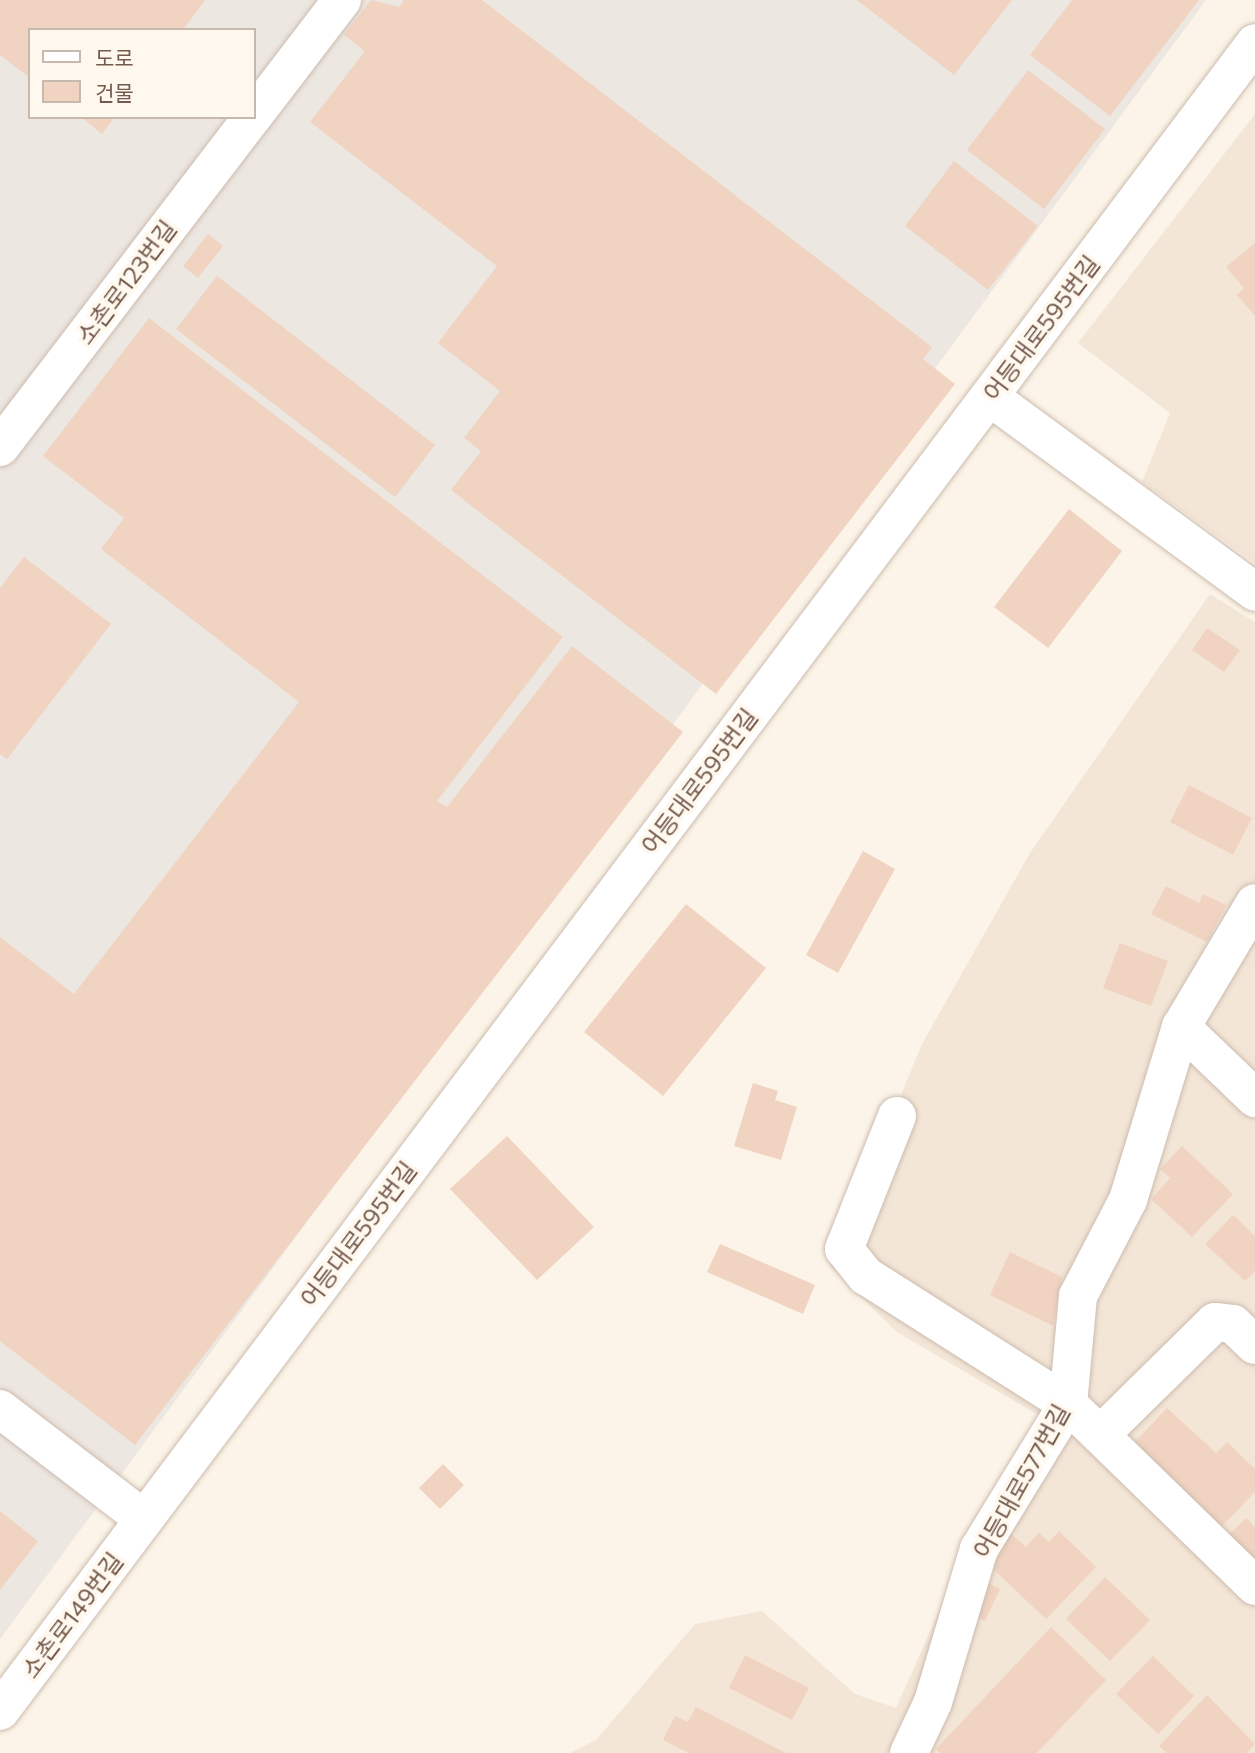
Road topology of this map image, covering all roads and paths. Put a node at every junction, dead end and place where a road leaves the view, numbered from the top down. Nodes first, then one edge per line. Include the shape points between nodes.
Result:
1 (342, 0) edge
2 (1255, 43) edge
3 (256, 112) edge
4 (251, 119) edge
5 (990, 397) junction
6 (0, 447) edge
7 (1255, 592) edge
8 (1255, 903) edge
9 (1181, 1027) junction
10 (1255, 1098) edge
11 (897, 1116) dead end
12 (1255, 1345) edge
13 (1068, 1404) junction
14 (0, 1409) edge
15 (1100, 1435) junction
16 (144, 1519) junction
17 (1255, 1587) edge
18 (0, 1711) edge
19 (909, 1753) edge

1 - 3 street, 소촌로123번길
2 - 5 street, 어등대로595번길
4 - 6 street, 소촌로123번길
5 - 7 street
5 - 16 street, 어등대로595번길
8 - 9 street, 어등대로577번길
9 - 10 street
9 - 13 street, 어등대로577번길 via 1128,1200 1078,1296
11 - 13 street via 844,1249 866,1276
12 - 15 street via 1233,1324 1214,1322
13 - 15 street
13 - 19 street, 어등대로577번길 via 979,1549 933,1702
14 - 16 street
15 - 17 street
16 - 18 street, 소촌로149번길

